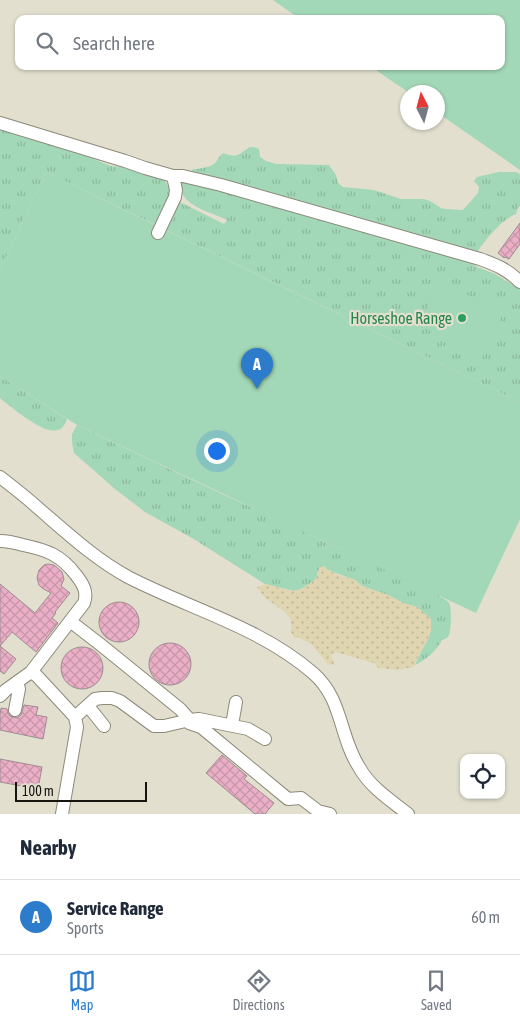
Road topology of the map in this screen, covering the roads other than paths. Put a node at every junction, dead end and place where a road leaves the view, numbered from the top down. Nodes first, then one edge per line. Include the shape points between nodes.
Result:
1 (0, 123) edge
2 (173, 176) junction
3 (158, 233) dead end
4 (520, 282) edge
5 (0, 477) edge
6 (0, 541) edge
7 (70, 622) junction
8 (31, 672) junction
9 (17, 682) junction
10 (0, 696) edge
11 (236, 702) dead end
12 (88, 706) junction
13 (15, 710) dead end
14 (75, 717) junction
15 (186, 721) junction
16 (232, 725) junction
17 (104, 726) dead end
18 (264, 739) dead end
19 (62, 814) edge
20 (330, 814) edge
21 (408, 814) edge

1 - 2 lane
2 - 3 lane via 176,197
2 - 4 lane via 221,185 485,261 508,271
5 - 21 lane via 104,564 247,631 277,647 314,674 334,701 358,766 374,786
6 - 7 lane via 49,552 71,568 84,586 86,597
7 - 8 lane
7 - 15 lane via 180,709
8 - 9 lane
8 - 14 lane
9 - 10 lane
9 - 13 lane
11 - 16 lane
12 - 14 lane
12 - 15 lane via 95,699 112,698 154,726
12 - 17 lane
14 - 19 lane via 78,727 73,779
15 - 16 lane via 199,719
15 - 20 lane via 198,725 288,799 301,798 318,811
16 - 18 lane via 252,731

